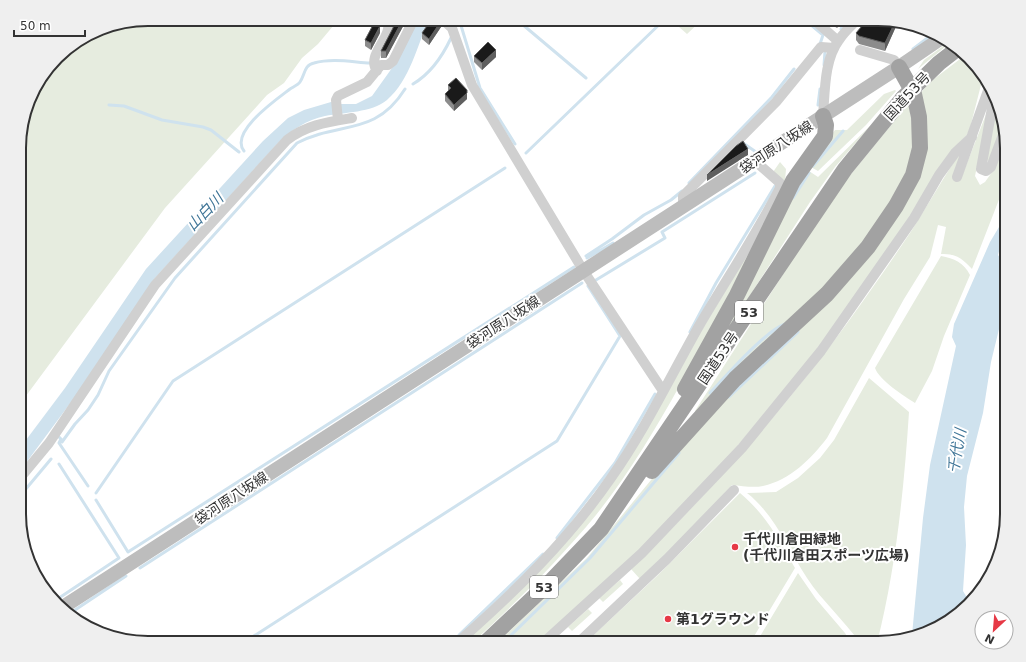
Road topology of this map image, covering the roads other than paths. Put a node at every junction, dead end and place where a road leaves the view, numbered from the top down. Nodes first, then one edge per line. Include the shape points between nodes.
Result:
1 (388, 26) edge
2 (411, 26) edge
3 (450, 26) edge
4 (819, 26) edge
5 (852, 26) edge
6 (937, 42) edge
7 (836, 44) junction
8 (860, 50) dead end
9 (953, 52) edge
10 (899, 68) junction
11 (377, 71) junction
12 (987, 93) edge
13 (993, 105) edge
14 (823, 116) junction
15 (352, 118) dead end
16 (338, 120) junction
17 (972, 138) junction
18 (1000, 142) edge
19 (755, 161) junction
20 (958, 177) dead end
21 (683, 207) junction
22 (583, 270) junction
23 (663, 391) junction
24 (26, 471) edge
25 (634, 482) junction
26 (734, 490) dead end
27 (601, 529) junction
28 (67, 605) edge
29 (465, 636) edge
30 (492, 636) edge
31 (551, 636) edge
32 (585, 636) edge

1 - 11 street via 374,61
2 - 11 street via 393,62 381,65
3 - 22 street via 472,85
4 - 7 street
5 - 7 street
6 - 10 main road, 袋河原八坂線
7 - 14 street via 826,82
7 - 21 street via 821,47 776,102 683,196
8 - 10 street via 894,60
9 - 25 highway, 国道53号 / 53, bridge via 938,63 903,98 845,169
10 - 14 main road, 袋河原八坂線
10 - 27 highway via 914,94 919,117 920,148 913,175 896,206 868,247 828,294 736,379
11 - 16 street via 366,82 338,96
12 - 17 street
13 - 18 street via 981,169 986,170 990,167
14 - 19 main road, 袋河原八坂線
14 - 25 highway via 826,125 825,136 793,181 737,295
15 - 16 street
16 - 24 street via 314,124 287,140 155,285 49,443
17 - 20 street
17 - 31 street via 955,153 939,175 914,218 821,350 742,448 642,554
19 - 21 main road, 袋河原八坂線
19 - 23 street via 780,183 780,188
21 - 22 main road, 袋河原八坂線
22 - 23 street
22 - 28 main road, 袋河原八坂線
23 - 29 street via 628,452 580,519 538,567
25 - 27 highway, 国道53号 / 53
26 - 32 street via 667,559
27 - 30 highway, 国道53号 / 53

